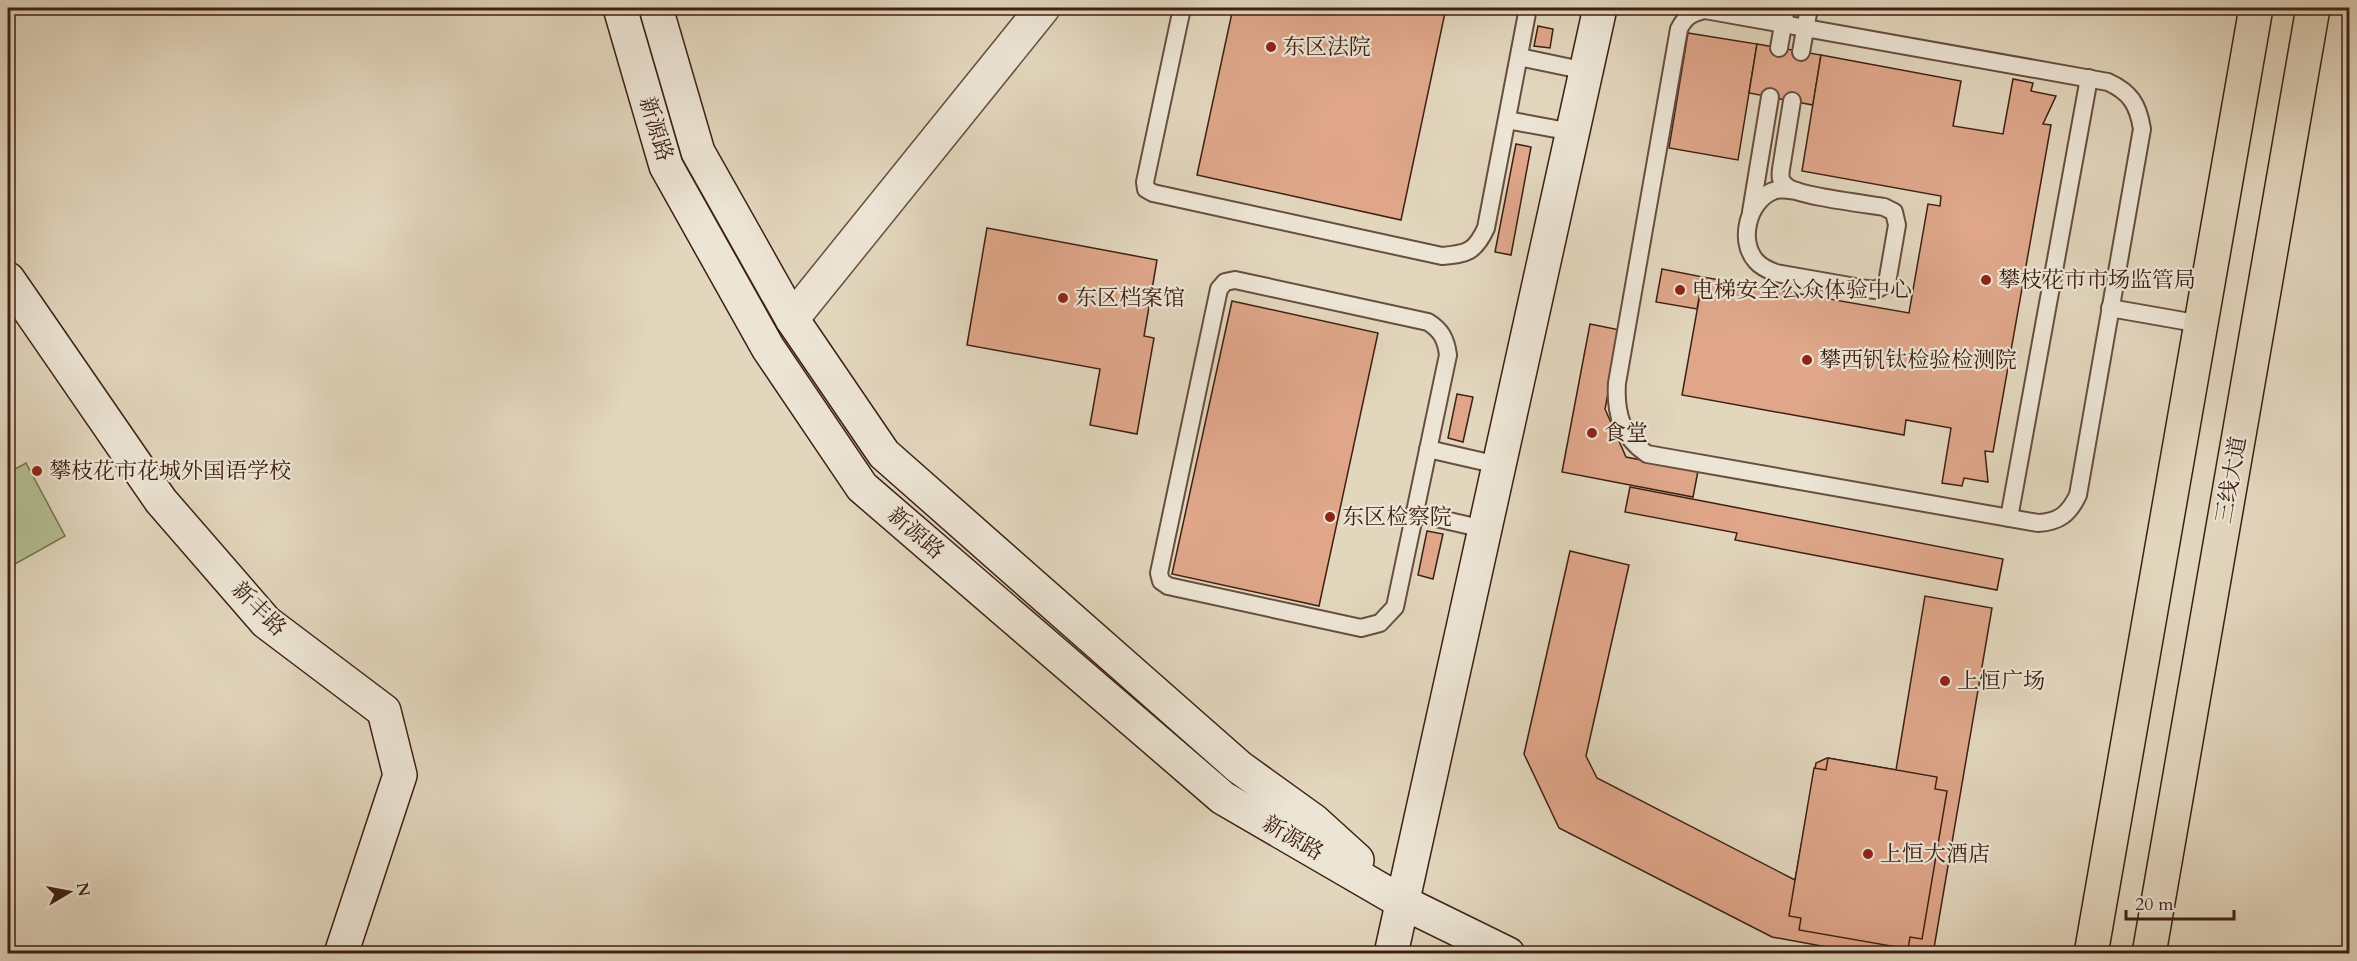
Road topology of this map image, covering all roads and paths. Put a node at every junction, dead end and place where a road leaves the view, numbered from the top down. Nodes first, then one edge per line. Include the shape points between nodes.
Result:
1 (620, 8) edge
2 (656, 8) edge
3 (1043, 8) edge
4 (1182, 8) edge
5 (1528, 8) edge
6 (1600, 8) edge
7 (1786, 8) edge
8 (1809, 8) edge
9 (2256, 8) edge
10 (2313, 8) edge
11 (1783, 25) junction
12 (1805, 28) junction
13 (1779, 48) dead end
14 (1801, 52) dead end
15 (1519, 57) junction
16 (1586, 71) junction
17 (2089, 78) junction
18 (1770, 97) dead end
19 (1792, 101) dead end
20 (1507, 120) junction
21 (1572, 132) junction
22 (1797, 191) junction
23 (1750, 216) junction
24 (8, 279) edge
25 (2110, 309) dead end
26 (792, 320) junction
27 (2201, 324) junction
28 (1428, 449) junction
29 (1498, 465) junction
30 (1414, 513) junction
31 (2009, 518) junction
32 (1484, 529) junction
33 (1402, 902) junction
34 (340, 954) edge
35 (1391, 954) edge
36 (1508, 954) edge
37 (2091, 954) edge
38 (2149, 954) edge

1 - 33 street, 新源路 via 666,166 768,348 862,486 1223,798
2 - 26 street, 新源路 via 699,152
3 - 26 street
4 - 20 lane via 1145,182 1146,189 1153,193 1442,256 1455,255 1469,252 1480,242 1486,228
5 - 15 lane
6 - 16 street
7 - 11 lane
8 - 12 lane
9 - 27 main road
10 - 38 main road, 三线大道
11 - 12 lane
11 - 13 lane
11 - 31 lane via 1705,10 1684,19 1679,29 1617,383 1616,401 1625,432 1647,454
12 - 14 lane
12 - 17 lane
15 - 16 lane
15 - 20 lane
16 - 21 street
17 - 31 lane
17 - 31 lane via 2121,88 2132,98 2142,129 2078,495 2063,518 2051,522
18 - 23 lane
19 - 22 lane via 1780,177 1783,184
20 - 21 lane
21 - 29 street
22 - 23 lane via 1774,191 1764,197
22 - 23 lane via 1894,212 1898,225 1887,283 1882,288 1867,289 1776,273 1763,267 1754,259 1749,246
24 - 34 street, 新丰路 via 161,501 266,622 384,711 400,775
25 - 27 lane
26 - 33 street, 新源路 via 884,454 1239,767 1314,821
27 - 37 main road
28 - 29 lane
28 - 30 lane
28 - 30 lane via 1448,355 1447,344 1436,327 1428,322 1235,280 1225,282 1219,289 1159,573 1161,581 1168,586 1360,628 1371,626 1395,607
29 - 32 street
30 - 32 lane
32 - 33 street
33 - 35 street
33 - 36 street, 新源路

